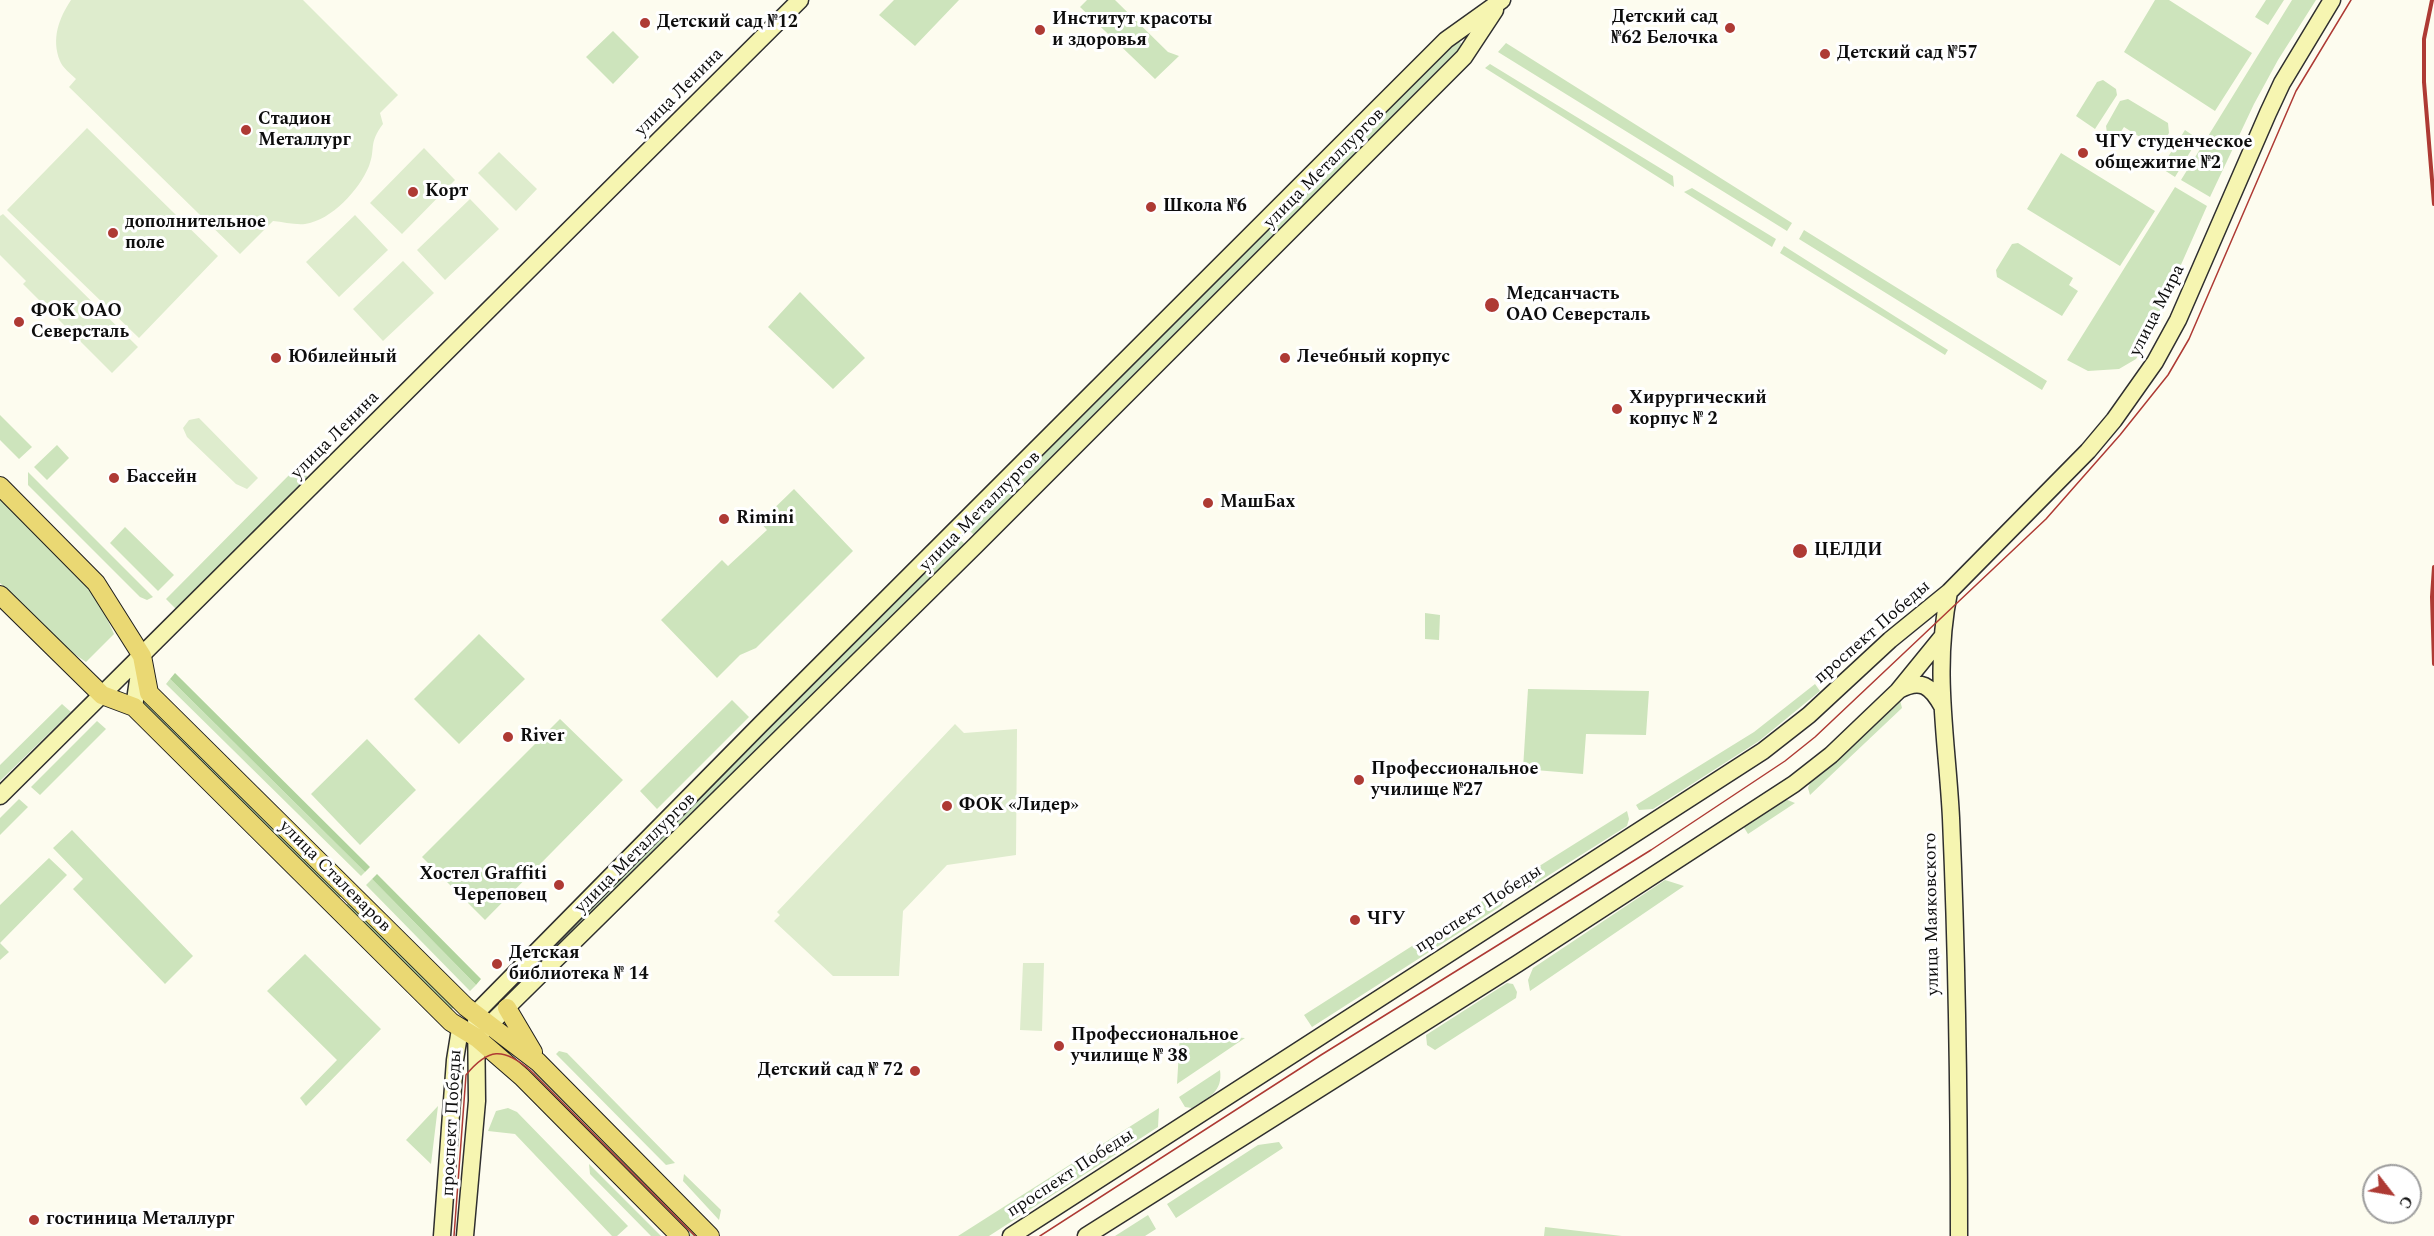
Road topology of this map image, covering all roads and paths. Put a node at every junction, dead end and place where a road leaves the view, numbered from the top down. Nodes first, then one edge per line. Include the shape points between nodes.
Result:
1 (800, 0) edge
2 (2332, 0) edge
3 (1501, 1) edge
4 (0, 486) edge
5 (1949, 592) junction
6 (0, 595) edge
7 (1942, 637) junction
8 (142, 656) junction
9 (1898, 691) junction
10 (102, 695) junction
11 (1942, 706) junction
12 (134, 707) junction
13 (0, 796) edge
14 (507, 1008) junction
15 (476, 1013) junction
16 (491, 1024) junction
17 (460, 1029) junction
18 (477, 1038) junction
19 (538, 1062) junction
20 (442, 1236) edge
21 (465, 1236) edge
22 (680, 1236) edge
23 (710, 1236) edge
24 (1011, 1236) edge
25 (1086, 1236) edge
26 (1959, 1236) edge

1 - 8 street, улица Ленина
2 - 5 street, улица Мира via 2277,93 2197,280 2155,362 2088,451
3 - 14 street, улица Металлургов via 1464,57
3 - 15 street, улица Металлургов via 1446,40
4 - 8 main road, улица Сталеваров via 96,583
5 - 7 street, улица Маяковского
5 - 24 street, проспект Победы via 1763,751
6 - 10 main road, улица Сталеваров
7 - 9 street
7 - 11 street, улица Маяковского
8 - 10 street, улица Ленина
8 - 12 street
8 - 15 main road, улица Сталеваров via 149,693
9 - 11 street via 1910,684 1928,687
9 - 25 street via 1831,754 1767,802
10 - 12 main road, улица Сталеваров
10 - 13 street, улица Ленина
11 - 26 street, улица Маяковского via 1951,828
12 - 17 main road, улица Сталеваров
14 - 16 street, улица Металлургов
14 - 19 main road
15 - 16 main road, улица Сталеваров
15 - 18 street, проспект Победы
16 - 18 street, улица Металлургов
16 - 19 main road, улица Сталеваров
17 - 18 main road, улица Сталеваров
17 - 20 street, проспект Победы
18 - 21 street, проспект Победы via 477,1101
18 - 22 main road, улица Сталеваров via 522,1077
19 - 23 main road, улица Сталеваров

